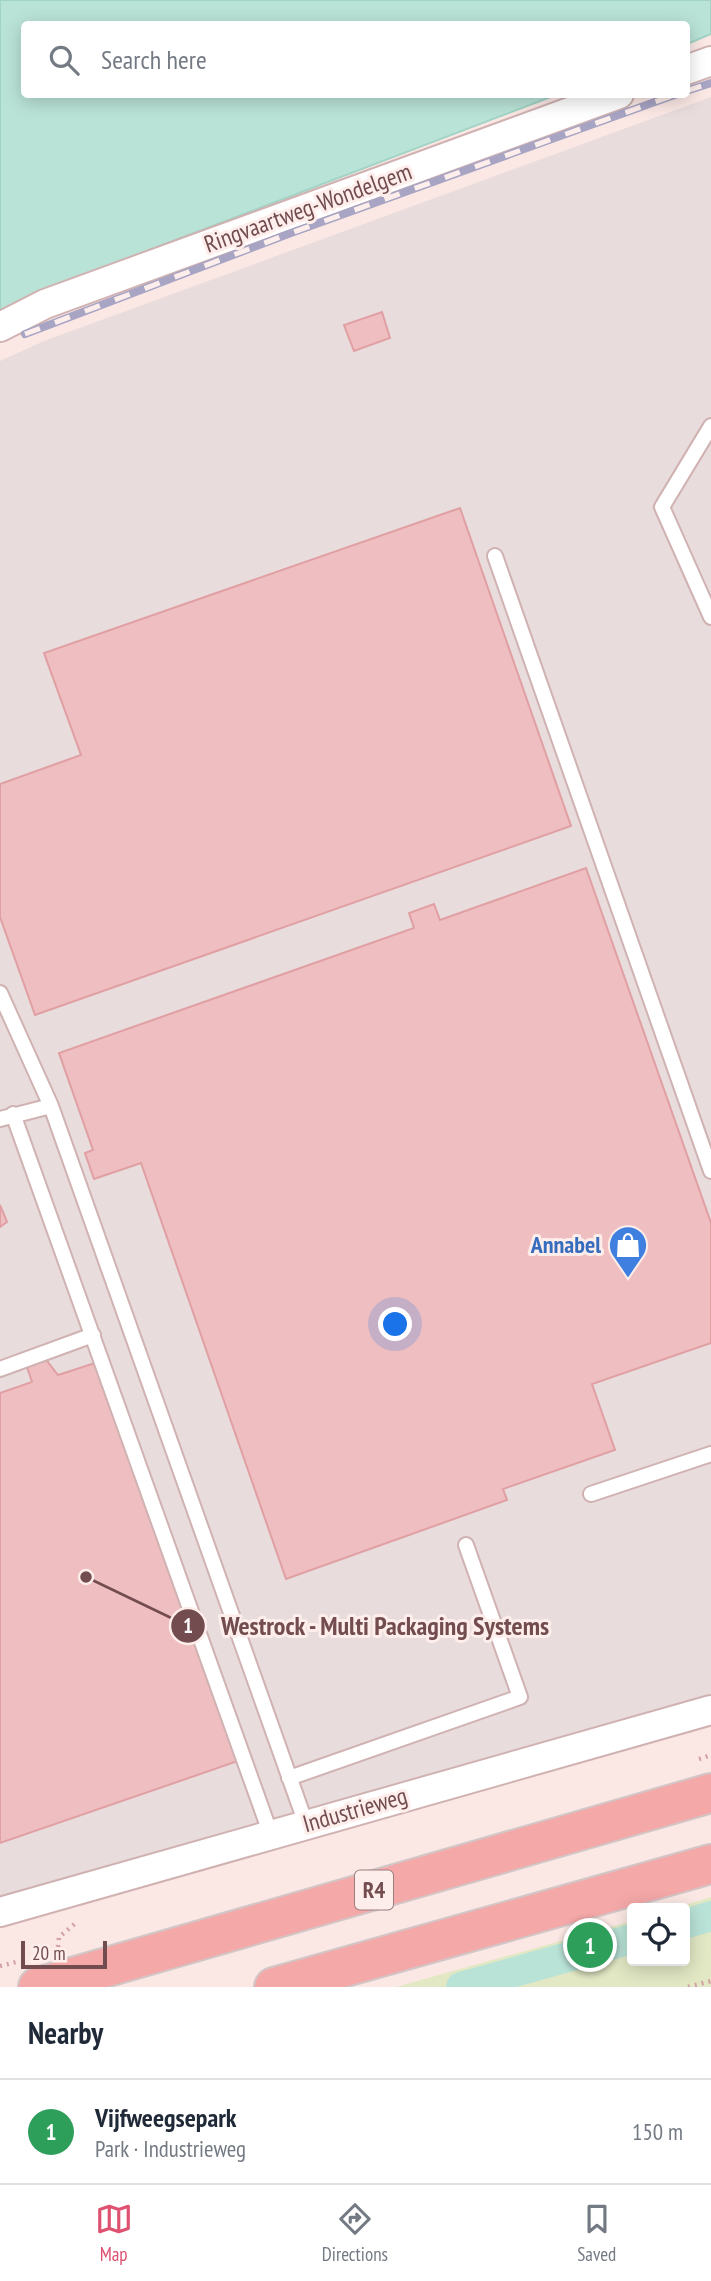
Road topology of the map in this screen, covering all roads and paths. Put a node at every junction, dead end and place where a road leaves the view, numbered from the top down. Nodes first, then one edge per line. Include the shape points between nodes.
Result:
1 (711, 61) edge
2 (690, 69) edge
3 (608, 98) edge
4 (0, 327) edge
5 (711, 426) edge
6 (495, 556) dead end
7 (711, 617) edge
8 (0, 993) edge
9 (51, 1106) junction
10 (7, 1117) edge
11 (711, 1171) edge
12 (93, 1335) junction
13 (0, 1369) edge
14 (711, 1454) edge
15 (591, 1494) dead end
16 (466, 1545) dead end
17 (711, 1710) edge
18 (289, 1779) junction
19 (711, 1793) edge
20 (306, 1825) junction
21 (271, 1835) junction
22 (711, 1864) edge
23 (0, 1912) edge
24 (88, 1919) dead end
25 (58, 1951) dead end
26 (711, 1981) edge
27 (38, 1987) edge
28 (274, 1987) edge
29 (688, 1987) edge

1 - 2 street
3 - 4 street, Ringvaartweg-Wondelgem via 44,304
5 - 7 lane via 662,507
6 - 11 lane
8 - 9 lane
9 - 10 lane
9 - 18 lane
10 - 12 lane
12 - 13 lane
12 - 21 lane
14 - 15 lane
16 - 18 lane via 520,1697
17 - 20 street, Industrieweg
18 - 20 lane
19 - 27 highway, R4
20 - 21 street, Industrieweg
21 - 23 street, Industrieweg
22 - 28 highway
24 - 25 path via 74,1923 59,1937
26 - 29 path

